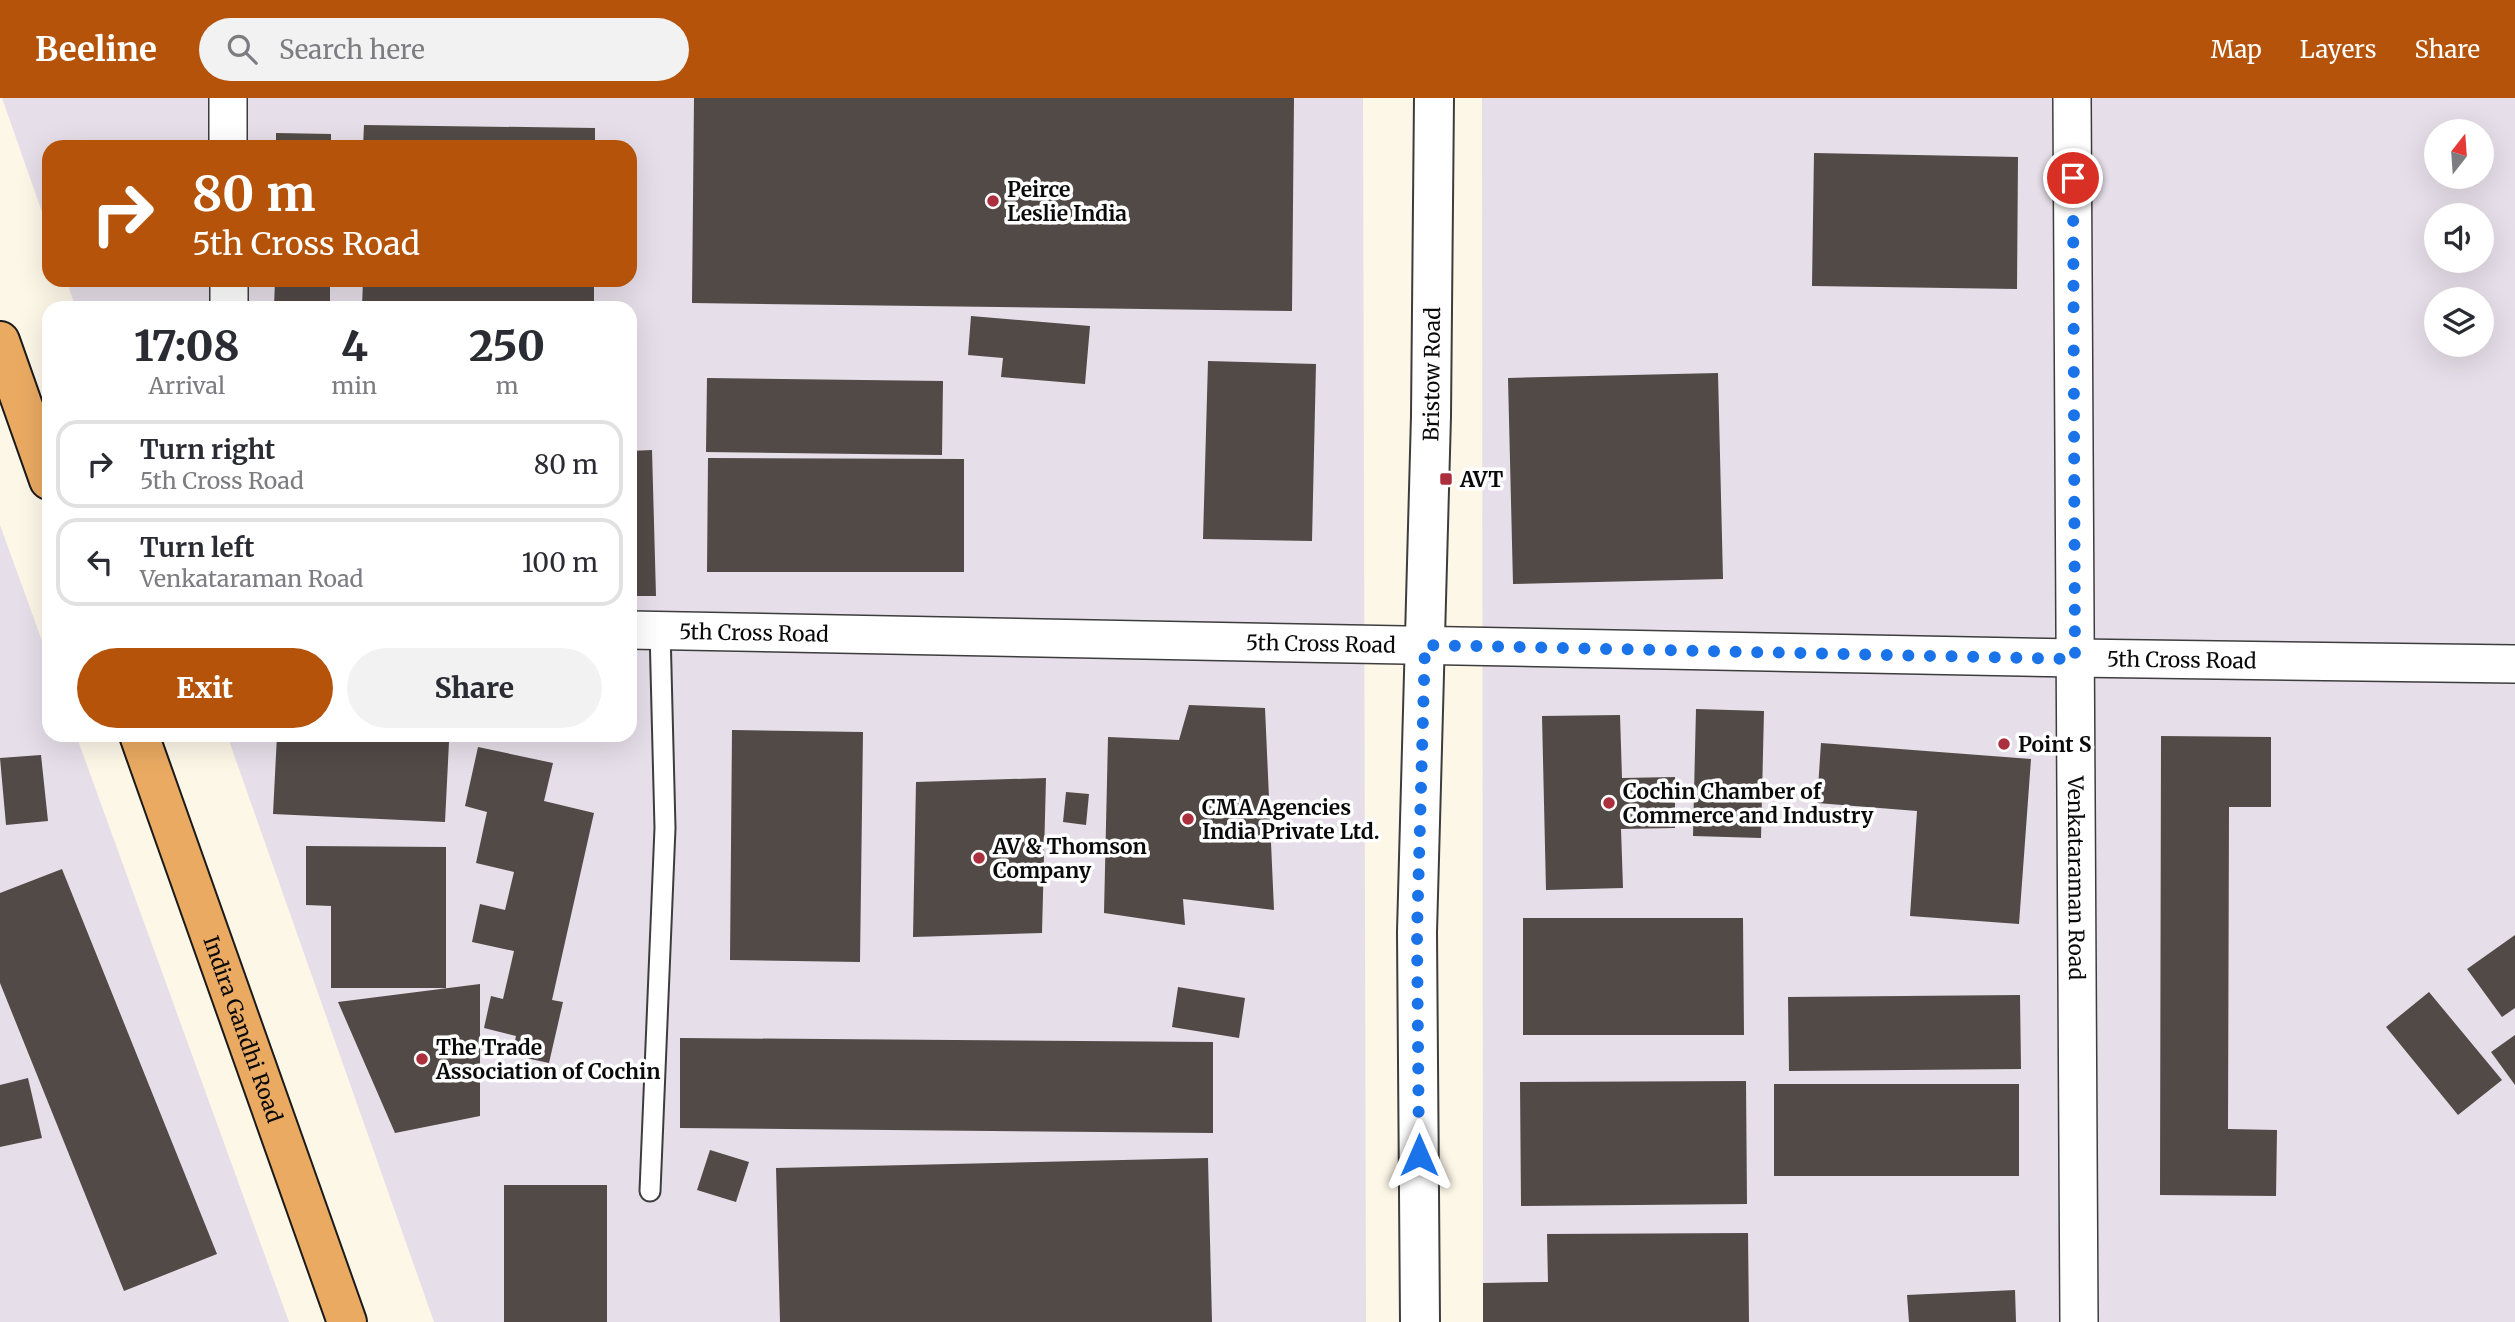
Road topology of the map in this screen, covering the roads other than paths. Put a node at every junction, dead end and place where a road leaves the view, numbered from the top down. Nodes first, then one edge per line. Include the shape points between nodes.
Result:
1 (228, 98) edge
2 (1434, 98) edge
3 (2072, 98) edge
4 (228, 140) edge
5 (0, 341) edge
6 (42, 460) edge
7 (645, 630) edge
8 (1425, 645) junction
9 (2075, 659) junction
10 (2515, 664) edge
11 (141, 742) edge
12 (650, 1191) dead end
13 (347, 1322) edge
14 (1420, 1322) edge
15 (2079, 1322) edge

1 - 4 street
2 - 8 street, Bristow Road
3 - 9 street, Venkataraman Road
5 - 6 highway
7 - 8 street, 5th Cross Road
7 - 12 lane via 664,828
8 - 9 street, 5th Cross Road
8 - 14 street, Bristow Road via 1417,932
9 - 10 street, 5th Cross Road
9 - 15 street, Venkataraman Road
11 - 13 highway, Indira Gandhi Road

